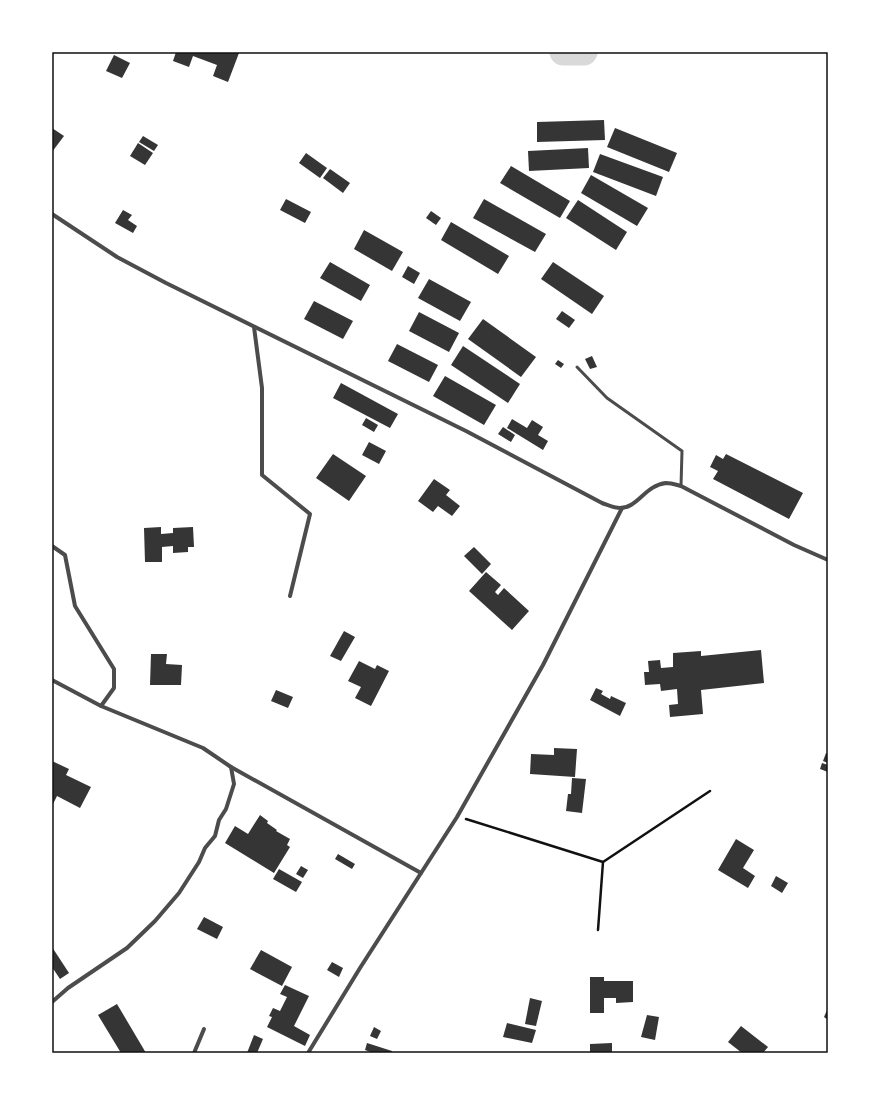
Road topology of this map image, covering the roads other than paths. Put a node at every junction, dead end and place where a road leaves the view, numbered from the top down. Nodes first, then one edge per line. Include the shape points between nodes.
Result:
1 (52, 214) edge
2 (254, 327) junction
3 (577, 367) dead end
4 (681, 486) junction
5 (622, 508) junction
6 (52, 546) edge
7 (828, 560) edge
8 (290, 596) dead end
9 (52, 680) edge
10 (101, 706) junction
11 (231, 768) junction
12 (421, 873) junction
13 (52, 1002) edge
14 (204, 1029) dead end
15 (194, 1053) edge
16 (308, 1053) edge

1 - 2 street via 117,257
2 - 5 street via 466,431 596,500
2 - 8 street via 262,388 262,475 310,514
3 - 4 lane via 607,398 682,451
4 - 5 street via 667,483 651,488 632,505
4 - 7 street
5 - 12 street via 543,664 458,817
6 - 10 street via 65,555 75,606 114,669 114,688
9 - 10 street
10 - 11 street via 203,748
11 - 12 street
11 - 13 street via 234,784 215,836 205,848 179,894 126,948
12 - 16 street
14 - 15 street

